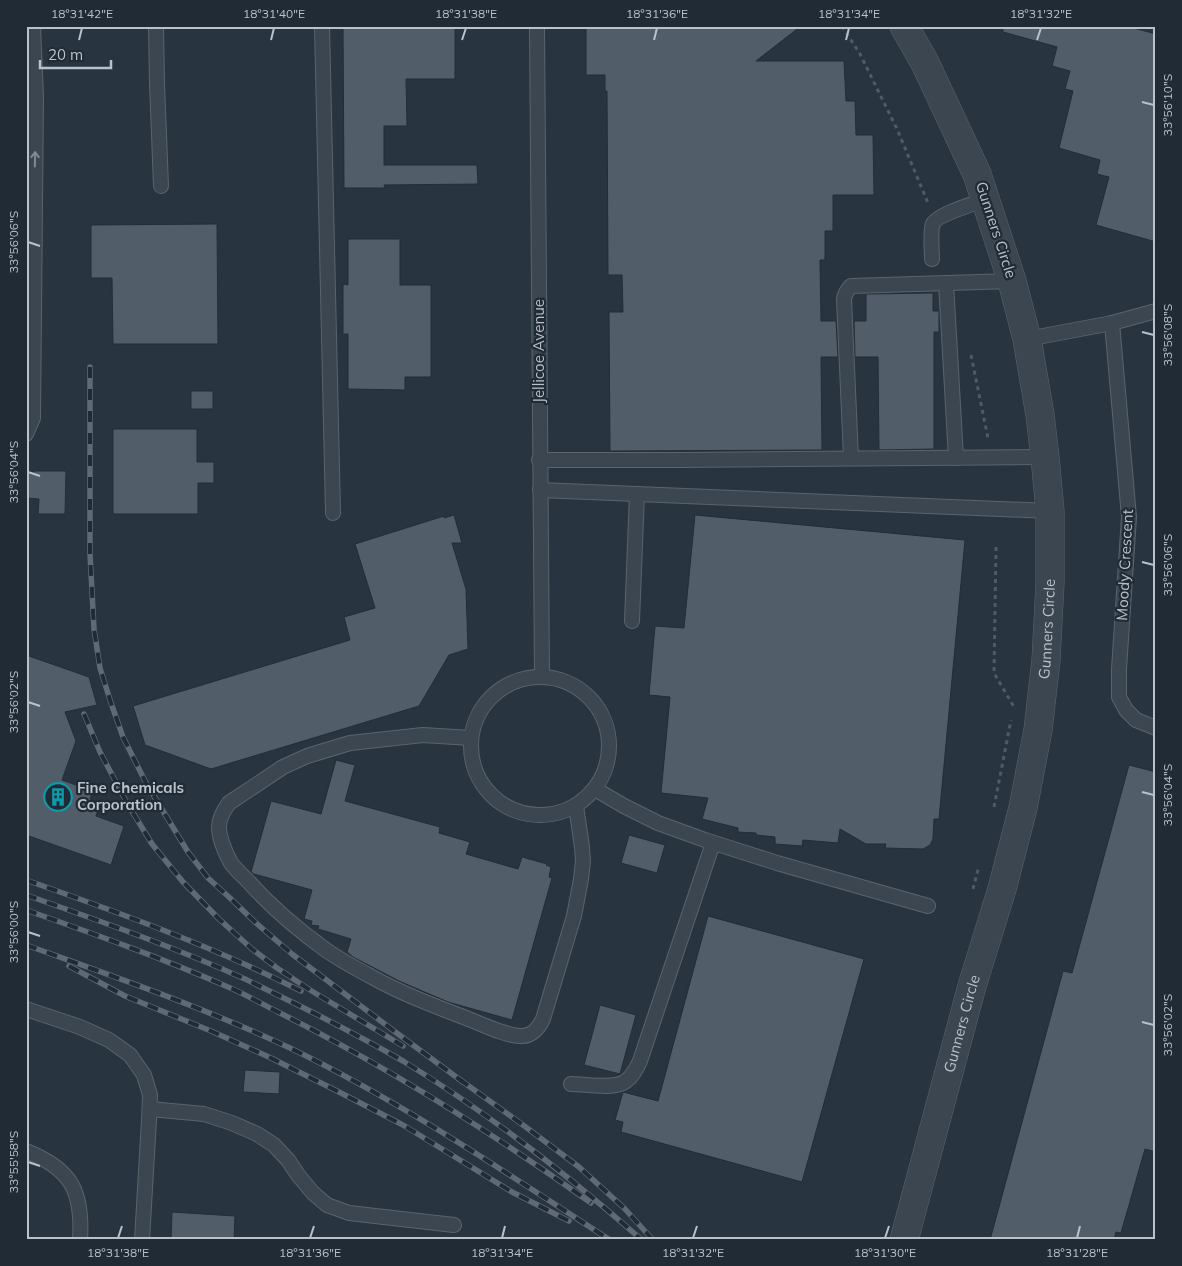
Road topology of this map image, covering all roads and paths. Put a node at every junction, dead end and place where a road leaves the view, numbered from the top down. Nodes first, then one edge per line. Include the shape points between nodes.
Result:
1 (33, 26) edge
2 (156, 26) edge
3 (322, 26) edge
4 (537, 26) edge
5 (904, 26) edge
6 (161, 186) dead end
7 (986, 199) junction
8 (932, 259) dead end
9 (1012, 281) junction
10 (946, 283) junction
11 (1156, 311) edge
12 (1112, 323) junction
13 (1027, 339) junction
14 (26, 434) edge
15 (1045, 457) junction
16 (851, 458) junction
17 (956, 458) junction
18 (540, 460) junction
19 (540, 490) junction
20 (637, 494) junction
21 (1050, 511) junction
22 (333, 513) dead end
23 (996, 547) dead end
24 (632, 621) dead end
25 (542, 676) junction
26 (1156, 728) edge
27 (471, 738) junction
28 (596, 789) junction
29 (576, 806) junction
30 (993, 814) dead end
31 (713, 842) junction
32 (980, 861) dead end
33 (973, 889) dead end
34 (928, 906) dead end
35 (26, 1009) edge
36 (571, 1084) dead end
37 (150, 1108) junction
38 (26, 1150) edge
39 (454, 1225) dead end
40 (80, 1240) edge
41 (142, 1240) edge
42 (904, 1240) edge

14 -> 1 lane via 33,418 36,107
2 - 6 lane
3 - 22 lane
4 - 18 lane, Jellicoe Avenue
5 - 7 street, Gunners Circle via 925,63
7 - 8 lane via 935,220
7 - 9 street, Gunners Circle
9 - 10 lane
9 - 13 street, Gunners Circle
10 - 16 lane via 852,286 846,292 844,309
10 - 17 lane
11 - 12 lane
12 - 13 lane
12 - 26 lane, Moody Crescent via 1129,517 1119,697 1136,720
13 - 15 street, Gunners Circle
15 - 17 lane
15 - 21 street, Gunners Circle
16 - 17 lane
16 - 18 lane
18 - 19 lane, Jellicoe Avenue
19 - 20 lane
19 - 25 lane, Jellicoe Avenue
20 - 21 lane
20 - 24 lane
21 - 42 street, Gunners Circle via 1046,660 1038,730 1023,808
23 - 30 path via 994,673 1014,706
25 - 27 lane via 516,680 494,694 478,713
25 - 28 lane via 567,681 588,695 604,716 610,741 607,766
27 - 29 lane via 473,764 484,787 502,804 526,814 552,815
27 - 29 lane via 423,735 350,743 283,767 229,803 223,811 219,822 220,836 232,864 262,897 306,935 373,978 489,1027 528,1036 543,1019 574,916 582,861
28 - 29 lane
28 - 31 lane via 658,822
31 - 34 lane
31 - 36 lane via 634,1073 625,1082 611,1086
32 - 33 path
35 - 37 lane via 80,1027 130,1055 144,1075
37 - 39 lane via 204,1114 257,1134 274,1145 313,1193 327,1205 349,1213
37 - 41 lane
38 - 40 lane via 42,1157 66,1175 77,1194

